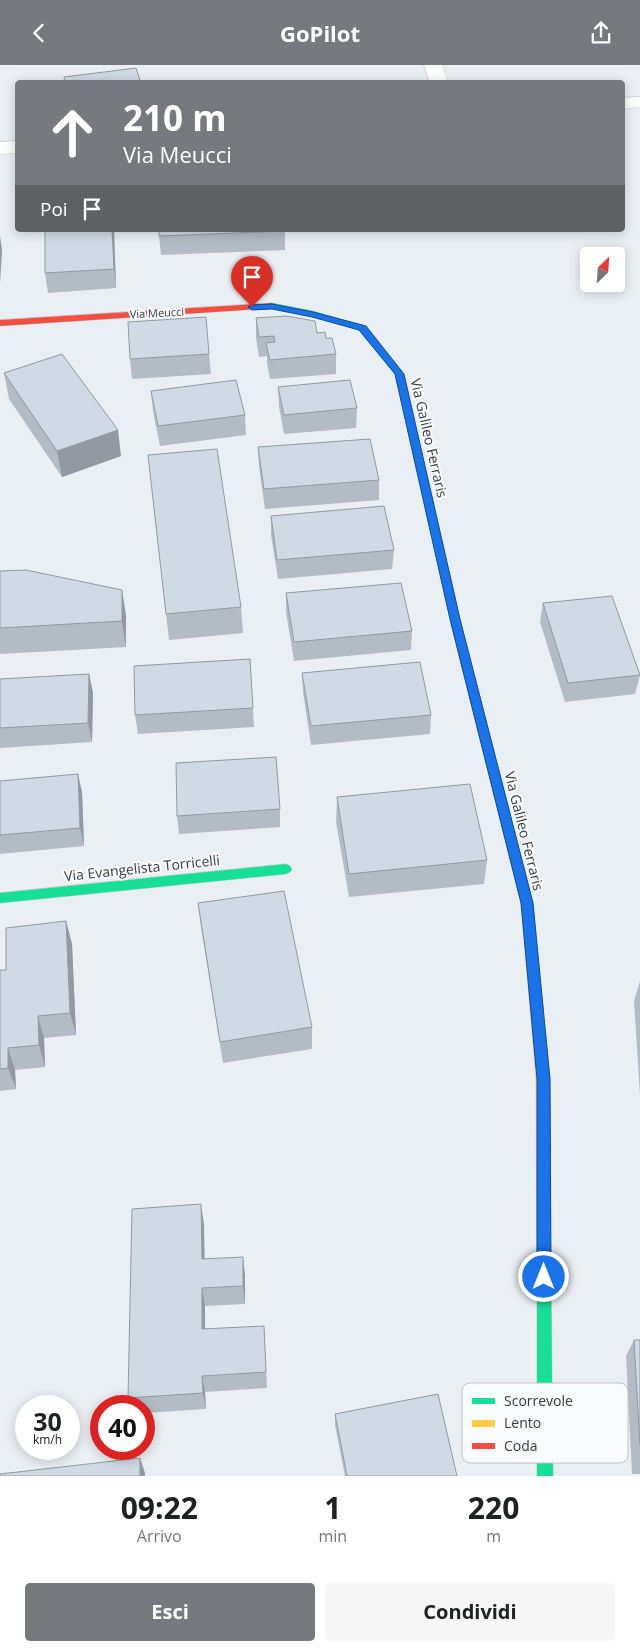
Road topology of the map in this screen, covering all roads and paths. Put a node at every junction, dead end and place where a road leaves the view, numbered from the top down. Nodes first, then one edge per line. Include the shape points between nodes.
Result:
1 (433, 65) edge
2 (438, 80) edge
3 (640, 102) edge
4 (625, 104) edge
5 (15, 147) edge
6 (0, 148) edge
7 (313, 314) joint
8 (0, 323) edge
9 (286, 869) dead end
10 (0, 898) edge
11 (545, 1383) edge
12 (545, 1463) edge
13 (545, 1476) edge

1 - 2 street
3 - 4 street
5 - 6 street
7 - 8 street, Via Meucci via 272,306
7 - 11 street, Via Galileo Ferraris via 362,328 399,374 455,619 527,903 543,1079
9 - 10 street, Via Evangelista Torricelli
12 - 13 street, Via Galileo Ferraris

